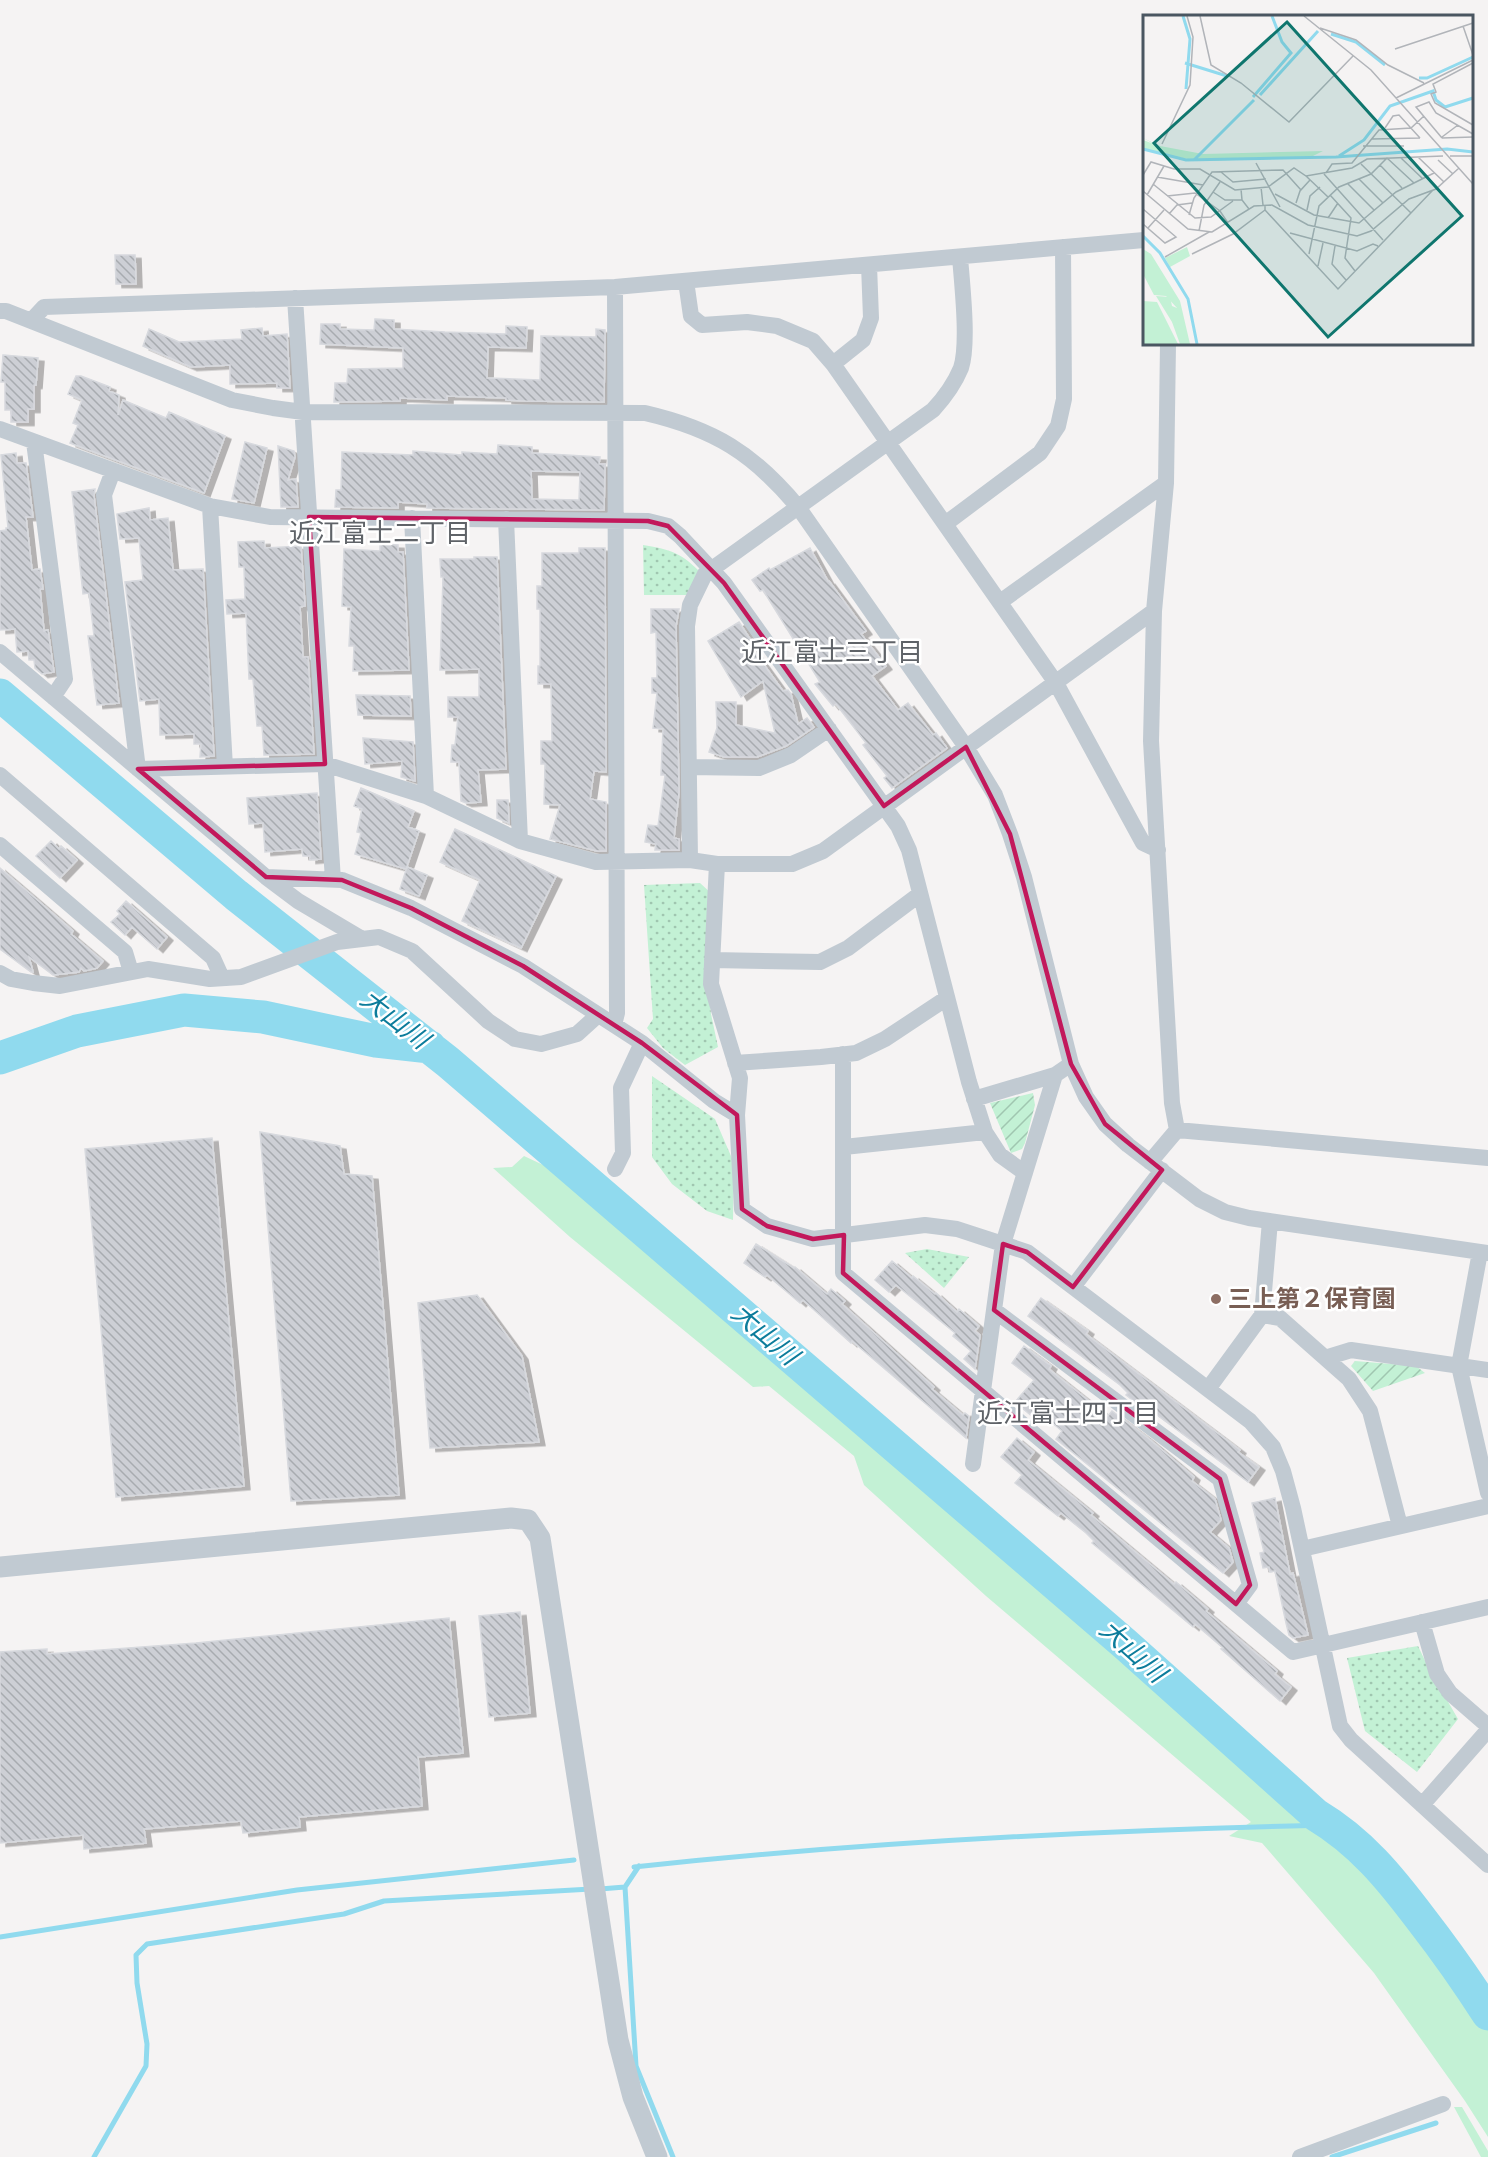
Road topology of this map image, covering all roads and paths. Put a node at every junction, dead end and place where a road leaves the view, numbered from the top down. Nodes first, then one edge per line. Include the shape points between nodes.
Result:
1 (1143, 240) edge
2 (1063, 248) junction
3 (960, 256) junction
4 (869, 265) junction
5 (686, 281) junction
6 (615, 287) junction
7 (295, 298) junction
8 (0, 311) edge
9 (31, 321) junction
10 (1168, 345) edge
11 (833, 364) junction
12 (303, 412) junction
13 (615, 413) junction
14 (0, 429) edge
15 (34, 442) junction
16 (888, 442) junction
17 (113, 471) junction
18 (1166, 483) junction
19 (210, 506) junction
20 (798, 507) junction
21 (309, 517) junction
22 (412, 518) junction
23 (506, 519) junction
24 (615, 521) junction
25 (945, 524) junction
26 (711, 570) junction
27 (1000, 602) junction
28 (1154, 611) junction
29 (0, 652) edge
30 (1056, 683) junction
31 (53, 697) junction
32 (829, 729) junction
33 (966, 747) junction
34 (325, 764) junction
35 (225, 766) junction
36 (689, 767) junction
37 (138, 769) junction
38 (0, 775) edge
39 (426, 796) junction
40 (884, 806) junction
41 (520, 841) junction
42 (0, 845) edge
43 (1158, 850) junction
44 (690, 860) junction
45 (617, 862) junction
46 (717, 864) junction
47 (266, 877) junction
48 (333, 880) junction
49 (920, 894) junction
50 (362, 939) junction
51 (712, 960) junction
52 (131, 972) junction
53 (0, 973) edge
54 (222, 978) junction
55 (947, 998) junction
56 (598, 1015) junction
57 (614, 1025) junction
58 (642, 1043) junction
59 (843, 1054) junction
60 (735, 1063) junction
61 (1071, 1064) junction
62 (1055, 1075) junction
63 (974, 1099) junction
64 (737, 1115) junction
65 (1177, 1130) junction
66 (985, 1132) junction
67 (843, 1147) junction
68 (1488, 1158) edge
69 (1156, 1166) junction
70 (615, 1169) dead end
71 (1025, 1173) junction
72 (1270, 1221) junction
73 (844, 1235) junction
74 (1003, 1244) junction
75 (1484, 1252) edge
76 (1073, 1287) junction
77 (994, 1310) junction
78 (1262, 1315) junction
79 (1325, 1358) junction
80 (1459, 1366) junction
81 (1488, 1370) edge
82 (1208, 1389) junction
83 (983, 1390) junction
84 (973, 1464) dead end
85 (1488, 1493) edge
86 (1488, 1506) edge
87 (1400, 1526) junction
88 (1302, 1549) junction
89 (0, 1567) edge
90 (1236, 1604) junction
91 (1488, 1606) edge
92 (1422, 1622) junction
93 (1323, 1645) junction
94 (1488, 1728) edge
95 (1422, 1805) junction
96 (1488, 1865) edge
97 (1443, 2104) dead end
98 (657, 2157) edge
99 (1300, 2157) edge

1 - 2 street
2 - 3 street
2 - 25 street via 1064,399 1058,426 1040,453
3 - 4 street
3 - 16 street via 965,346 962,366 950,392 933,410
4 - 5 street
4 - 11 street via 871,318 863,340
5 - 6 street
5 - 11 street via 691,316 702,325 747,322 777,326 813,341
6 - 7 street
6 - 13 street
7 - 9 street via 44,307
7 - 12 street
8 - 9 street
9 - 12 street via 232,400
10 - 18 street
11 - 16 street
12 - 13 street
12 - 21 street
13 - 20 street via 645,413 680,421 716,436 775,479
13 - 24 street
14 - 15 street
15 - 17 street
15 - 31 street via 65,679
16 - 20 street
16 - 25 street
17 - 19 street
17 - 37 street via 104,495
18 - 27 street
18 - 28 street
19 - 21 street via 270,517
19 - 35 street
20 - 26 street
20 - 33 street
21 - 22 street
21 - 34 street
22 - 23 street
22 - 39 street
23 - 24 street
23 - 41 street
24 - 26 street via 648,521 668,526
24 - 45 street
25 - 27 street
26 - 32 street
26 - 36 street via 705,574 690,605 687,626
27 - 30 street
28 - 30 street
28 - 43 street via 1151,741
29 - 31 street
30 - 33 street
30 - 43 street via 1143,843
31 - 37 street
32 - 36 street via 791,755 759,768
32 - 40 street
33 - 40 street
33 - 61 street via 995,795 1010,834
34 - 35 street
34 - 39 street
34 - 48 street
35 - 37 street
36 - 44 street
37 - 47 street
38 - 54 street via 213,958
39 - 41 street
40 - 46 street via 823,850 792,864
40 - 49 street via 909,850
41 - 45 street via 596,862
42 - 52 street via 125,952
43 - 65 street via 1172,1103
44 - 45 street
44 - 46 street
45 - 57 street
46 - 51 street
47 - 48 street
47 - 50 street
48 - 56 street via 342,880 411,908 523,966
49 - 51 street via 848,948 820,962
49 - 55 street
50 - 54 street via 337,942 241,977
50 - 56 street via 380,937 412,951 488,1021 514,1039 541,1044 577,1034
51 - 60 street via 711,984
52 - 53 street via 60,986 11,979
52 - 54 street via 148,969
55 - 59 street via 885,1039 856,1053
55 - 63 street
56 - 57 street
57 - 58 street
58 - 64 street
58 - 70 street via 621,1088 623,1154
59 - 60 street
59 - 67 street
60 - 64 street via 740,1078
61 - 62 street
61 - 69 street via 1086,1097 1105,1124
62 - 63 street
62 - 71 street
63 - 66 street
64 - 73 street via 742,1209 767,1226 813,1239
65 - 68 street
65 - 69 street
66 - 67 street
66 - 71 street via 1000,1155
67 - 73 street
69 - 72 street via 1199,1199 1225,1212
69 - 76 street
71 - 74 street
72 - 75 street
72 - 78 street
73 - 74 street via 925,1226 957,1229
73 - 83 street via 843,1273
74 - 76 street via 1027,1252
74 - 77 street
75 - 80 street
76 - 82 street
77 - 83 street
77 - 90 street via 1220,1479 1250,1585
78 - 79 street via 1280,1318
78 - 82 street
79 - 80 street via 1351,1350
79 - 87 street via 1348,1379 1370,1411
80 - 81 street
80 - 85 street
82 - 88 street via 1250,1421 1273,1447 1283,1471
83 - 84 street
83 - 90 street
86 - 87 street
87 - 88 street
88 - 93 street
89 - 98 street via 528,1520 540,1538 618,2040 633,2097
90 - 93 street via 1293,1652
91 - 92 street
92 - 93 street
92 - 94 street via 1437,1674 1450,1693
93 - 95 street via 1340,1726
94 - 95 street
95 - 96 street
97 - 99 street

